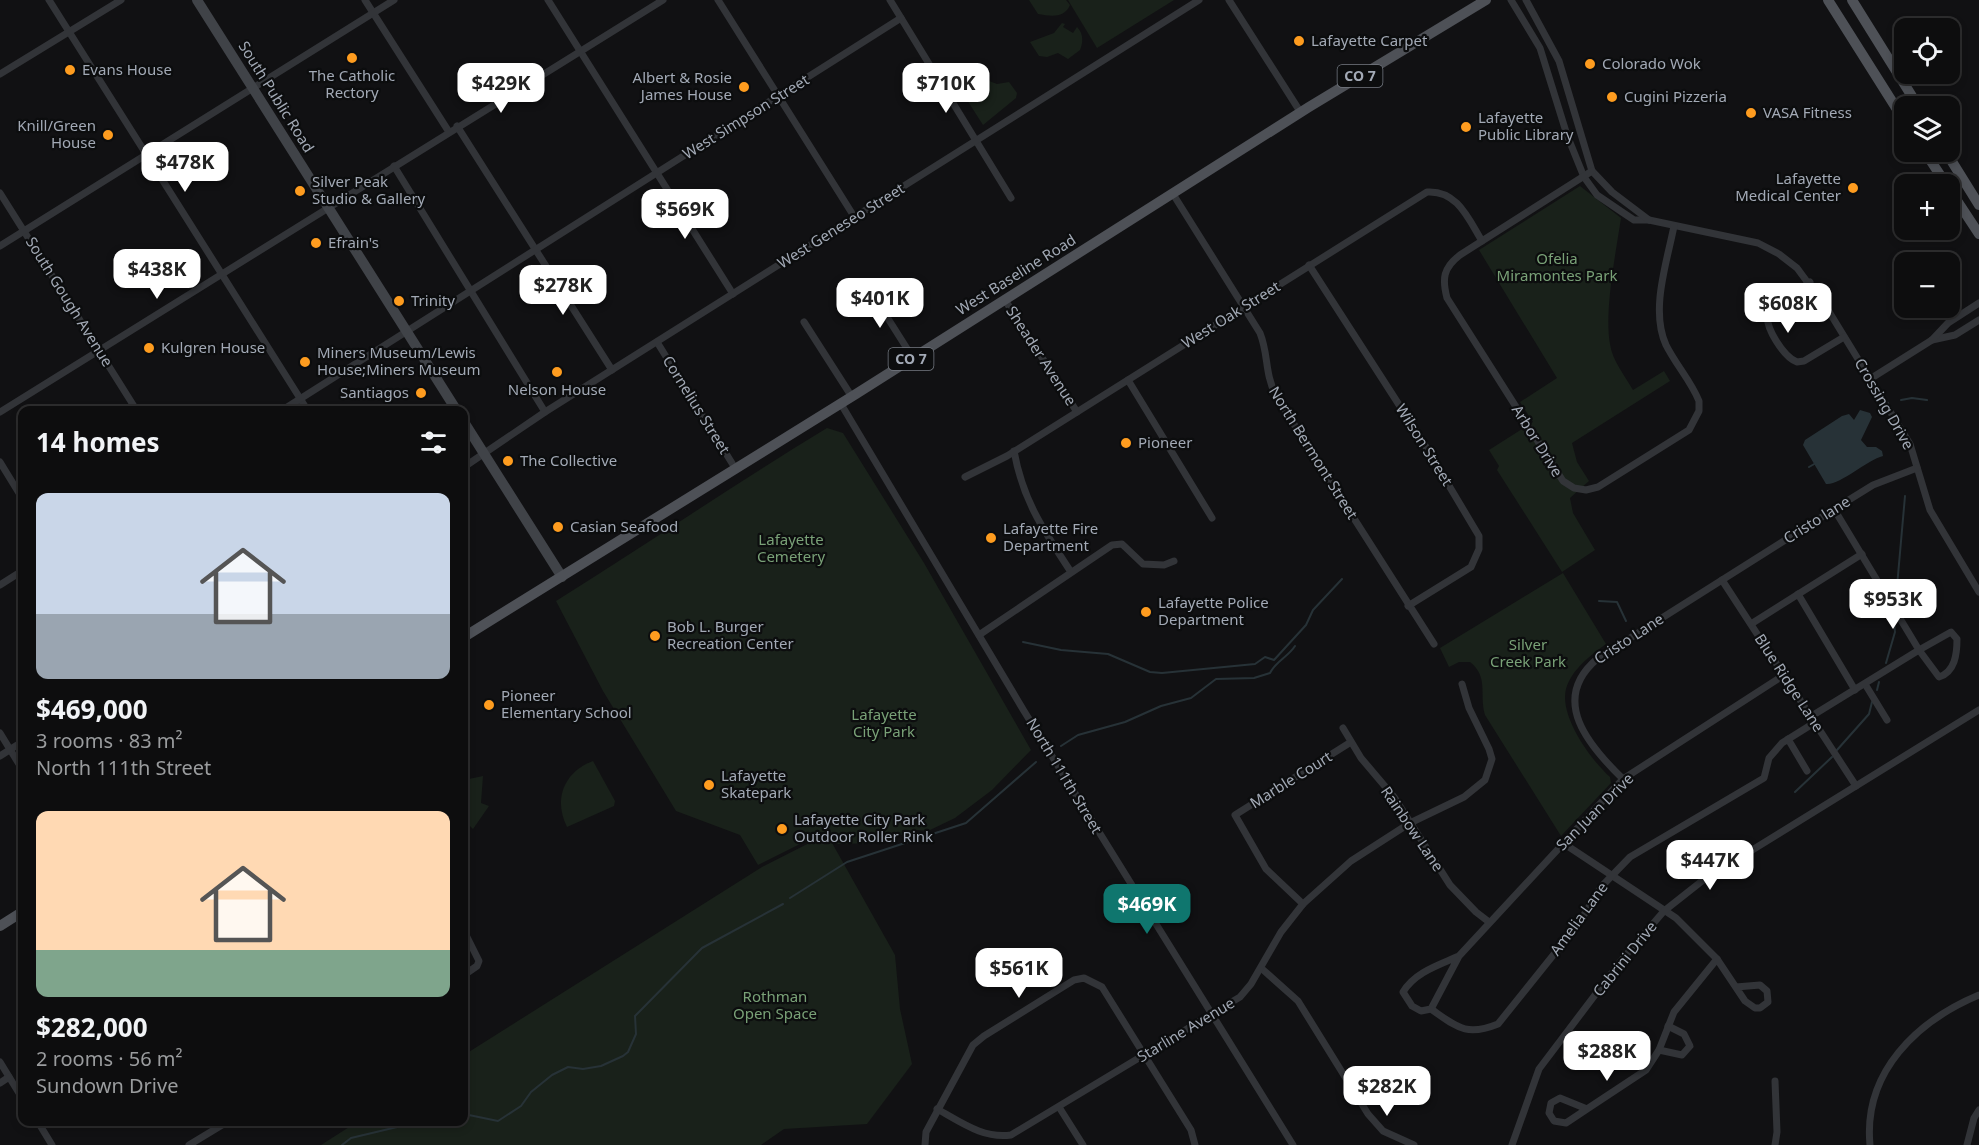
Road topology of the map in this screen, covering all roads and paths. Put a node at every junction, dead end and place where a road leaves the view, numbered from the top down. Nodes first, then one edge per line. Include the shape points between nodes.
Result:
1 (49, 0) edge
2 (121, 0) edge
3 (197, 0) edge
4 (365, 0) edge
5 (394, 0) edge
6 (548, 0) edge
7 (663, 0) edge
8 (718, 0) edge
9 (890, 0) edge
10 (1199, 0) edge
11 (1229, 0) edge
12 (1486, 0) edge
13 (1511, 0) edge
14 (1526, 0) edge
15 (1828, 0) edge
16 (1852, 0) edge
17 (373, 13) junction
18 (901, 18) junction
19 (69, 32) junction
20 (581, 51) junction
21 (0, 75) edge
22 (253, 89) junction
23 (779, 96) junction
24 (1912, 96) edge
25 (1894, 105) edge
26 (1301, 113) junction
27 (458, 126) junction
28 (449, 132) junction
29 (977, 140) junction
30 (147, 155) junction
31 (1952, 162) edge
32 (394, 166) junction
33 (1592, 171) junction
34 (658, 173) junction
35 (1584, 177) junction
36 (0, 193) edge
37 (1173, 194) junction
38 (1011, 198) dead end
39 (1960, 205) edge
40 (1979, 205) edge
41 (327, 207) junction
42 (855, 218) junction
43 (1648, 220) junction
44 (1674, 226) junction
45 (24, 231) junction
46 (1979, 234) edge
47 (1482, 241) junction
48 (0, 246) edge
49 (535, 248) junction
50 (1309, 265) junction
51 (221, 275) junction
52 (1810, 282) junction
53 (868, 287) dead end
54 (471, 289) junction
55 (733, 294) junction
56 (1005, 300) junction
57 (1979, 303) edge
58 (1245, 306) junction
59 (1979, 320) edge
60 (804, 322) dead end
61 (407, 331) junction
62 (1844, 337) junction
63 (1932, 340) junction
64 (657, 342) junction
65 (99, 351) junction
66 (913, 358) junction
67 (612, 370) junction
68 (1870, 379) junction
69 (1128, 380) junction
70 (852, 397) junction
71 (300, 399) junction
72 (841, 404) junction
73 (134, 406) edge
74 (289, 406) edge
75 (305, 406) edge
76 (454, 406) edge
77 (0, 412) edge
78 (545, 412) junction
79 (1077, 412) junction
80 (468, 428) edge
81 (1014, 451) junction
82 (484, 454) junction
83 (0, 462) edge
84 (468, 464) edge
85 (735, 468) junction
86 (1917, 468) junction
87 (965, 477) dead end
88 (18, 491) edge
89 (1834, 509) junction
90 (1212, 518) dead end
91 (1862, 554) junction
92 (1173, 561) dead end
93 (1071, 572) junction
94 (18, 574) edge
95 (562, 578) junction
96 (1722, 580) junction
97 (0, 585) edge
98 (1979, 592) edge
99 (1798, 594) junction
100 (1408, 606) junction
101 (1751, 624) junction
102 (979, 635) junction
103 (468, 636) edge
104 (1434, 645) dead end
105 (1919, 650) junction
106 (1784, 675) junction
107 (1462, 684) dead end
108 (1865, 684) junction
109 (1855, 690) junction
110 (1979, 710) edge
111 (1812, 720) junction
112 (1887, 720) dead end
113 (1343, 728) dead end
114 (0, 733) edge
115 (1788, 739) junction
116 (1351, 742) junction
117 (18, 745) edge
118 (10, 750) junction
119 (0, 756) edge
120 (18, 763) edge
121 (1807, 771) dead end
122 (1623, 779) junction
123 (1856, 786) junction
124 (1410, 823) junction
125 (1563, 843) junction
126 (1611, 876) junction
127 (1303, 904) junction
128 (1664, 911) junction
129 (18, 915) edge
130 (1490, 922) junction
131 (0, 926) edge
132 (468, 939) edge
133 (1459, 956) junction
134 (1717, 959) junction
135 (1261, 968) junction
136 (468, 972) edge
137 (1736, 987) junction
138 (1979, 995) edge
139 (1431, 1009) junction
140 (1212, 1015) junction
141 (1668, 1026) junction
142 (1659, 1050) junction
143 (1144, 1055) junction
144 (0, 1062) edge
145 (9, 1077) junction
146 (1775, 1081) dead end
147 (0, 1083) edge
148 (18, 1083) edge
149 (1059, 1107) junction
150 (938, 1109) junction
151 (1587, 1109) junction
152 (1979, 1110) edge
153 (40, 1126) edge
154 (220, 1126) edge
155 (52, 1145) edge
156 (189, 1145) edge
157 (925, 1145) edge
158 (1083, 1145) edge
159 (1196, 1145) edge
160 (1293, 1145) edge
161 (1414, 1145) edge
162 (1512, 1145) edge
163 (1775, 1145) edge
164 (1870, 1145) edge
165 (1967, 1145) edge

1 - 19 street
2 - 19 street
3 - 22 street, South Public Road
4 - 17 street
5 - 17 street
6 - 20 street
7 - 20 street
8 - 23 street
9 - 18 street
10 - 29 street, West Geneseo Street
11 - 26 street
12 - 26 main road, West Baseline Road / CO 7
13 - 35 street, Crossing Drive via 1540,48
14 - 33 street, Crossing Drive via 1559,62
15 - 25 main road
16 - 24 main road
17 - 22 street
17 - 28 street
18 - 23 street, West Simpson Street
18 - 29 street
19 - 21 street
19 - 30 street
20 - 27 street
20 - 34 street
22 - 30 street
22 - 41 street, South Public Road
23 - 34 street, West Simpson Street
23 - 42 street
26 - 37 main road, West Baseline Road / CO 7
27 - 28 street
27 - 49 street
28 - 32 street
29 - 38 street
29 - 42 street, West Geneseo Street
30 - 45 street
30 - 51 street
31 - 40 main road
32 - 41 street
32 - 54 street
33 - 35 street, Arbor Drive
33 - 43 street, Crossing Drive
34 - 49 street, West Simpson Street
34 - 55 street
35 - 43 street, Crossing Drive via 1597,195 1622,212 1634,220
35 - 47 street, Arbor Drive
36 - 45 street, South Gough Avenue
37 - 56 main road, West Baseline Road / CO 7
37 - 58 street, North Bermont Street
39 - 46 main road
41 - 51 street
41 - 61 street, South Public Road
42 - 55 street, West Geneseo Street
43 - 44 street, Crossing Drive
44 - 47 street, Arbor Drive via 1660,322 1666,344 1695,390 1699,411 1689,430 1598,487 1586,490 1563,481 1447,297 1445,271 1451,262
44 - 52 street, Crossing Drive via 1758,243 1788,261
45 - 48 street
45 - 65 street, South Gough Avenue
47 - 50 street, West Oak Street via 1453,198 1440,191 1426,192
49 - 54 street, West Simpson Street
49 - 67 street
50 - 58 street, West Oak Street
50 - 100 street, Wilson Street via 1479,536 1479,549 1471,567
51 - 65 street
51 - 71 street
52 - 62 street, Crossing Drive
52 - 62 street via 1768,313 1767,324 1788,356 1797,362
53 - 66 street
54 - 61 street, West Simpson Street
54 - 78 street
55 - 64 street, West Geneseo Street
56 - 66 main road, West Baseline Road / CO 7
56 - 79 street, Sheader Avenue
57 - 63 street via 1948,323
58 - 69 street, West Oak Street
58 - 100 street, North Bermont Street via 1265,346 1267,378 1276,396
59 - 63 street via 1955,335
60 - 70 street
61 - 71 street, West Simpson Street
61 - 76 street, South Public Road
62 - 68 street, Crossing Drive
63 - 68 street
64 - 67 street, West Geneseo Street
64 - 85 street, Cornelius Street
65 - 73 street, South Gough Avenue
65 - 77 street
66 - 70 main road, West Baseline Road / CO 7
67 - 78 street, West Geneseo Street
68 - 86 street, Crossing Drive via 1910,444
69 - 79 street, West Oak Street
69 - 90 street
70 - 72 main road, West Baseline Road / CO 7
71 - 74 street, West Simpson Street
71 - 75 street
72 - 85 main road, West Baseline Road / CO 7
72 - 102 street, North 111th Street
78 - 82 street, West Geneseo Street
79 - 81 street, West Oak Street
80 - 82 street
81 - 87 street, West Oak Street
81 - 93 street via 1020,482 1033,514
82 - 84 street, West Geneseo Street
82 - 95 street
83 - 88 street
85 - 95 main road, West Baseline Road / CO 7
86 - 89 street, Cristo lane via 1873,485
86 - 98 street, Crossing Drive via 1930,510
89 - 91 street
89 - 96 street, Cristo lane
91 - 99 street
91 - 105 street
92 - 93 street via 1164,565 1143,564 1122,544 1112,545
93 - 102 street
94 - 97 street
95 - 103 main road, CO 7
96 - 101 street, Blue Ridge Lane
96 - 122 street, Cristo Lane via 1597,659 1579,677 1574,691 1576,717 1596,750
99 - 101 street
99 - 109 street
100 - 104 street, North Bermont Street
101 - 106 street, Blue Ridge Lane
102 - 140 street, North 111th Street
105 - 105 street, Amelia Lane via 1935,674 1944,676 1955,658 1956,636 1951,632
105 - 108 street, Amelia Lane
106 - 111 street, Blue Ridge Lane
106 - 122 street, San Juan Drive
107 - 124 street, Starline Avenue via 1489,749 1489,770 1485,780 1471,793
108 - 109 street, Amelia Lane
108 - 112 street
109 - 111 street, Amelia Lane
110 - 123 street, Cabrini Drive
111 - 115 street, Amelia Lane
111 - 123 street, Blue Ridge Lane
113 - 116 street, Rainbow Lane
114 - 118 street
115 - 121 street
115 - 126 street, Amelia Lane via 1769,758 1764,778 1656,840
116 - 124 street, Rainbow Lane
116 - 127 street, Marble Court via 1235,815 1266,869
117 - 118 street
118 - 119 street
118 - 120 street
122 - 125 street, San Juan Drive
123 - 128 street, Cabrini Drive via 1702,881
124 - 127 street, Starline Avenue via 1351,861
124 - 130 street, Rainbow Lane via 1450,885
125 - 126 street
125 - 130 street, San Juan Drive
126 - 128 street
126 - 139 street, Amelia Lane via 1580,923 1498,1024 1470,1031 1457,1028
127 - 135 street, Starline Avenue via 1281,932
128 - 134 street
128 - 162 street, Cabrini Drive via 1539,1069
129 - 131 main road
130 - 133 street, San Juan Drive
132 - 136 street via 479,961
133 - 139 street, San Juan Drive
133 - 139 street, San Juan Drive via 1420,974 1403,992 1412,1006 1421,1011
134 - 137 street
134 - 141 street via 1685,997
135 - 140 street, Starline Avenue via 1240,997
135 - 161 street via 1298,1001 1368,1114 1383,1131
137 - 137 street via 1760,985 1767,991 1768,1002 1755,1008 1745,1002
138 - 164 street via 1933,1019 1893,1056 1874,1100 1869,1121
140 - 143 street, Starline Avenue
140 - 160 street, North 111th Street
141 - 142 street
141 - 142 street via 1684,1034 1690,1046 1678,1056
142 - 151 street via 1635,1080
143 - 149 street, Starline Avenue
143 - 150 street via 1102,987 1084,978 1074,980 973,1046
143 - 159 street via 1191,1130
144 - 145 street
145 - 147 street
145 - 148 street
146 - 163 street
149 - 150 street, Starline Avenue via 1020,1131 998,1137 985,1135
149 - 158 street
150 - 157 street via 926,1132
151 - 151 street via 1560,1098 1551,1103 1549,1113 1554,1121 1566,1123
152 - 165 street
153 - 155 street
154 - 156 street

